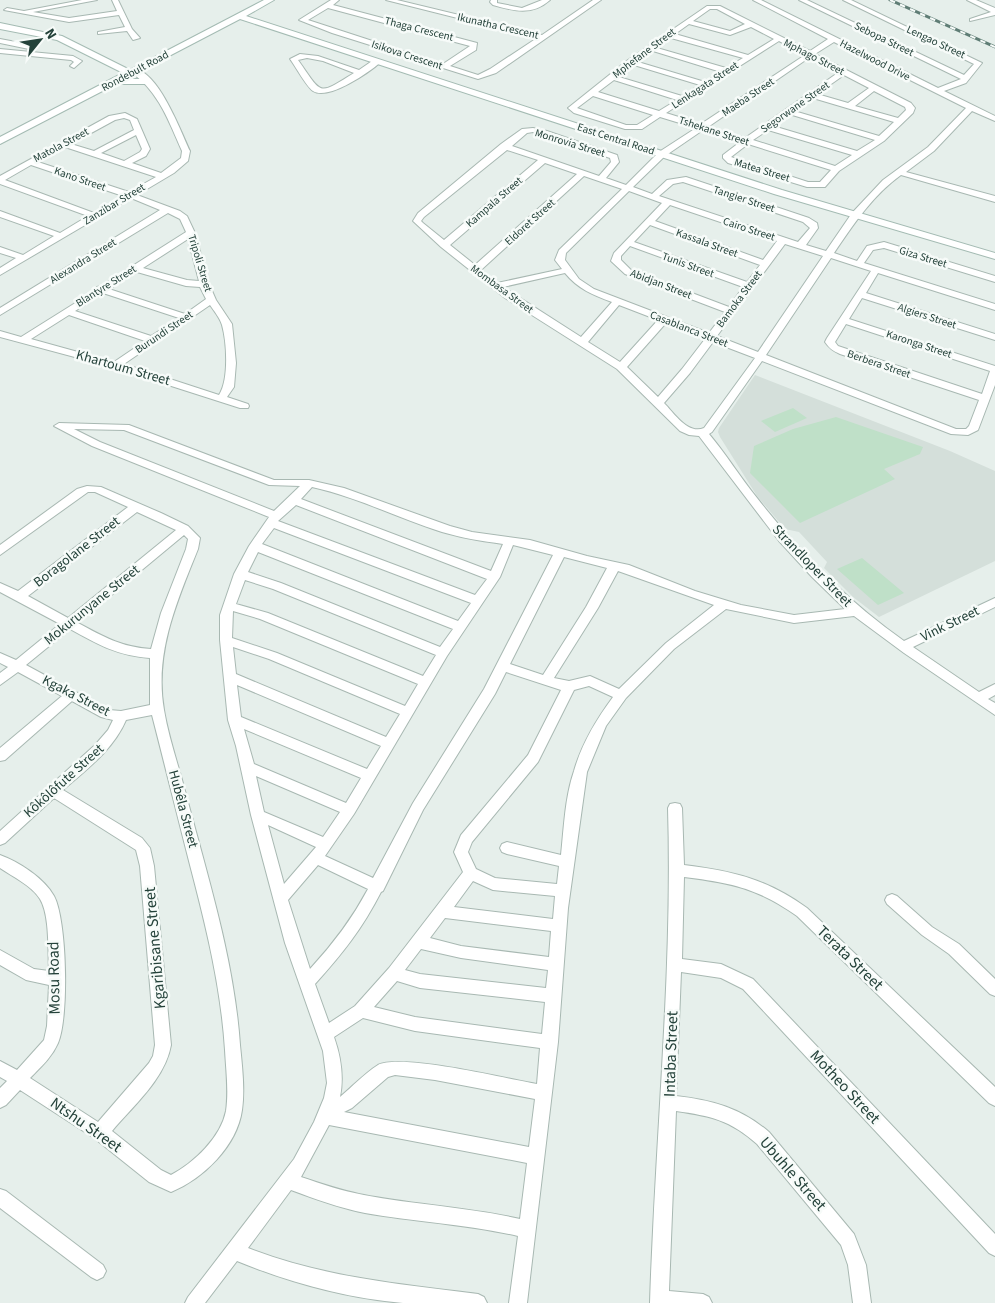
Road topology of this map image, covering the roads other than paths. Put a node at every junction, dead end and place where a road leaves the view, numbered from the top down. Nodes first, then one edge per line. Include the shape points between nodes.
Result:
1 (94, 0) edge
2 (115, 0) edge
3 (270, 0) edge
4 (336, 0) edge
5 (389, 0) edge
6 (494, 0) edge
7 (547, 0) edge
8 (598, 0) edge
9 (756, 0) edge
10 (802, 0) edge
11 (846, 0) edge
12 (970, 0) edge
13 (326, 5) junction
14 (721, 9) joint
15 (7, 10) dead end
16 (23, 12) junction
17 (995, 12) edge
18 (121, 14) junction
19 (238, 16) junction
20 (972, 20) dead end
21 (687, 22) junction
22 (750, 24) junction
23 (0, 26) edge
24 (129, 29) junction
25 (100, 33) dead end
26 (41, 34) junction
27 (669, 35) junction
28 (136, 38) dead end
29 (543, 38) junction
30 (778, 39) junction
31 (833, 39) junction
32 (0, 42) edge
33 (650, 48) junction
34 (0, 51) edge
35 (811, 54) junction
36 (52, 55) junction
37 (747, 57) junction
38 (153, 61) junction
39 (378, 61) junction
40 (118, 62) junction
41 (631, 62) junction
42 (74, 66) dead end
43 (443, 67) junction
44 (727, 71) junction
45 (132, 72) junction
46 (358, 72) junction
47 (844, 72) junction
48 (612, 77) junction
49 (965, 78) junction
50 (115, 82) junction
51 (144, 82) junction
52 (706, 84) junction
53 (874, 87) junction
54 (937, 91) junction
55 (592, 92) junction
56 (811, 95) junction
57 (683, 99) junction
58 (850, 106) junction
59 (971, 107) junction
60 (789, 112) junction
61 (661, 114) junction
62 (169, 115) junction
63 (995, 120) edge
64 (900, 121) junction
65 (767, 127) junction
66 (632, 128) joint
67 (702, 128) junction
68 (527, 130) joint
69 (138, 131) junction
70 (881, 139) junction
71 (0, 141) edge
72 (745, 142) junction
73 (64, 144) junction
74 (504, 146) junction
75 (94, 154) junction
76 (662, 154) junction
77 (857, 154) junction
78 (544, 159) junction
79 (30, 162) junction
80 (124, 164) junction
81 (836, 169) junction
82 (584, 172) junction
83 (898, 172) junction
84 (162, 176) junction
85 (600, 178) junction
86 (0, 180) edge
87 (628, 188) junction
88 (129, 195) junction
89 (653, 196) junction
90 (995, 199) edge
91 (668, 202) junction
92 (166, 210) junction
93 (0, 214) edge
94 (855, 215) junction
95 (95, 216) junction
96 (649, 222) junction
97 (191, 233) junction
98 (61, 236) junction
99 (782, 241) junction
100 (629, 243) junction
101 (444, 245) junction
102 (800, 246) junction
103 (0, 250) edge
104 (829, 255) junction
105 (995, 256) edge
106 (24, 258) junction
107 (765, 264) junction
108 (859, 264) junction
109 (134, 268) junction
110 (475, 270) junction
111 (568, 270) junction
112 (876, 270) junction
113 (0, 272) edge
114 (995, 278) edge
115 (204, 284) junction
116 (495, 286) junction
117 (748, 286) junction
118 (100, 289) junction
119 (859, 294) junction
120 (618, 301) junction
121 (214, 304) junction
122 (995, 306) edge
123 (729, 310) junction
124 (0, 312) edge
125 (66, 312) junction
126 (186, 317) junction
127 (664, 320) junction
128 (844, 320) junction
129 (0, 334) edge
130 (710, 337) junction
131 (995, 337) edge
132 (23, 340) junction
133 (152, 340) junction
134 (582, 342) junction
135 (759, 357) junction
136 (116, 365) junction
137 (621, 367) junction
138 (995, 370) edge
139 (221, 398) junction
140 (985, 398) junction
141 (658, 403) junction
142 (244, 406) dead end
143 (703, 432) junction
144 (309, 483) junction
145 (294, 500) junction
146 (136, 507) junction
147 (273, 520) junction
148 (184, 529) junction
149 (510, 540) junction
150 (255, 546) junction
151 (0, 551) edge
152 (560, 553) junction
153 (614, 566) junction
154 (240, 574) junction
155 (494, 577) junction
156 (0, 587) edge
157 (19, 597) junction
158 (478, 601) junction
159 (995, 602) edge
160 (723, 605) junction
161 (229, 606) junction
162 (856, 612) junction
163 (69, 623) junction
164 (460, 627) junction
165 (226, 640) junction
166 (905, 646) junction
167 (156, 654) junction
168 (443, 654) junction
169 (0, 656) edge
170 (18, 666) junction
171 (504, 667) junction
172 (230, 676) junction
173 (0, 680) edge
174 (546, 681) junction
175 (425, 682) junction
176 (569, 686) junction
177 (995, 689) edge
178 (71, 695) junction
179 (621, 695) junction
180 (979, 698) junction
181 (157, 709) junction
182 (995, 710) edge
183 (406, 712) junction
184 (121, 716) junction
185 (235, 720) junction
186 (387, 743) junction
187 (0, 756) edge
188 (248, 767) junction
189 (368, 775) junction
190 (53, 791) junction
191 (675, 808) dead end
192 (349, 810) junction
193 (258, 815) junction
194 (0, 839) edge
195 (326, 845) junction
196 (507, 848) dead end
197 (316, 858) junction
198 (0, 860) edge
199 (567, 862) junction
200 (677, 870) junction
201 (471, 873) junction
202 (378, 887) junction
203 (564, 891) junction
204 (280, 899) junction
205 (892, 900) dead end
206 (440, 912) junction
207 (559, 926) junction
208 (418, 942) junction
209 (0, 957) edge
210 (556, 964) junction
211 (674, 965) junction
212 (394, 973) junction
213 (55, 979) junction
214 (306, 984) junction
215 (995, 988) edge
216 (554, 996) junction
217 (361, 1011) junction
218 (325, 1034) junction
219 (550, 1042) junction
220 (0, 1068) edge
221 (19, 1081) junction
222 (544, 1093) junction
223 (995, 1098) edge
224 (0, 1100) edge
225 (669, 1103) junction
226 (325, 1114) junction
227 (100, 1132) junction
228 (536, 1157) junction
229 (289, 1181) junction
230 (171, 1184) joint
231 (0, 1197) edge
232 (527, 1229) junction
233 (995, 1248) edge
234 (234, 1251) junction
235 (97, 1272) dead end
236 (659, 1301) edge
237 (194, 1303) edge
238 (478, 1303) edge
239 (518, 1303) edge
240 (703, 1303) edge
241 (862, 1303) edge

1 - 16 street
2 - 18 street
3 - 19 street, Rondebult Road
4 - 13 street, Isikova Crescent
5 - 29 street, Ikunatha Crescent
6 - 7 street via 496,4 524,10
8 - 29 street, Ikunatha Crescent
9 - 31 street, Hazelwood Drive
10 - 49 street, Sebopa Street
11 - 49 street, Lengao Street via 974,60 978,65
12 - 17 street
13 - 43 street, Isikova Crescent via 302,21
13 - 43 street, Thaga Crescent via 474,45
14 - 21 street, Mphefane Street via 706,8
14 - 22 street, Mphago Street
15 - 16 street
16 - 18 street via 69,20
17 - 20 street
18 - 24 street
19 - 38 street, Rondebult Road
19 - 39 street, East Central Road
21 - 22 street via 730,32
21 - 27 street, Mphefane Street
22 - 30 street, Mphago Street
23 - 26 street
24 - 25 street
24 - 28 street
26 - 40 street via 69,39
26 - 45 street via 59,38
27 - 33 street, Mphefane Street
27 - 37 street
29 - 43 street, Isikova Crescent via 484,76 470,76
30 - 35 street, Mphago Street
30 - 37 street, Lenkagata Street
31 - 35 street, Maeba Street
31 - 54 street, Hazelwood Drive
32 - 36 street
33 - 41 street, Mphefane Street
33 - 44 street
34 - 36 street
35 - 47 street, Mphago Street
35 - 67 street, Maeba Street
36 - 42 street via 76,59
37 - 44 street, Lenkagata Street
38 - 40 street
38 - 45 street, Rondebult Road
39 - 46 street
39 - 76 street, East Central Road
40 - 45 street
41 - 48 street, Mphefane Street
41 - 52 street
44 - 52 street, Lenkagata Street
45 - 50 street, Rondebult Road
45 - 51 street
45 - 62 street via 153,85
46 - 46 street via 332,90 322,92 314,89 294,60 308,55
47 - 53 street, Mphago Street
47 - 56 street, Segorwane Street
48 - 55 street, Mphefane Street
48 - 57 street
49 - 54 street, Lengao Street
50 - 51 street
50 - 71 street, Rondebult Road
51 - 62 street
52 - 57 street, Lenkagata Street
53 - 58 street
53 - 64 street, Mphago Street via 908,105 910,110
54 - 59 street, Hazelwood Drive
55 - 61 street, Tshekane Street
55 - 66 street, Mphefane Street via 572,108
56 - 58 street
56 - 60 street, Segorwane Street
57 - 61 street, Lenkagata Street
58 - 64 street
59 - 63 street, Hazelwood Drive
59 - 83 street via 931,149
60 - 65 street, Segorwane Street
60 - 70 street
61 - 66 street, Lenkagata Street via 642,126
61 - 67 street, Tshekane Street
62 - 84 street, Zanzibar Street via 186,156 180,165
64 - 70 street
65 - 72 street, Segorwane Street
65 - 77 street
67 - 72 street, Tshekane Street
67 - 76 street, Maeba Street
68 - 74 street, Mombasa Street
68 - 85 street, Monrovia Street via 614,157 615,162
69 - 73 street, Matola Street via 133,119 124,115 112,118
69 - 75 street
69 - 80 street via 146,151
70 - 77 street
72 - 81 street, Tshekane Street
72 - 81 street, Matea Street via 727,155 729,160 807,184 822,185
73 - 75 street
73 - 79 street, Matola Street
74 - 78 street, Cairo Street
74 - 101 street, Mombasa Street via 417,218 420,226
75 - 80 street
76 - 87 street
76 - 94 street, East Central Road
77 - 81 street
78 - 82 street, Cairo Street
78 - 101 street, Kampala Street
79 - 86 street, Matola Street
79 - 88 street, Kano Street
80 - 84 street
82 - 85 street, Cairo Street
82 - 110 street, Eldoret Street
83 - 90 street
83 - 94 street
84 - 88 street, Zanzibar Street
85 - 87 street, Cairo Street
86 - 95 street, Matola Street
87 - 89 street, Cairo Street
87 - 111 street via 562,252 560,260
88 - 92 street, Tripoli Street
88 - 95 street, Zanzibar Street
89 - 91 street, Cairo Street
89 - 102 street, Tangier Street via 670,182 683,179 806,220 814,228
91 - 96 street, Abidjan Street
91 - 99 street, Cairo Street
92 - 97 street, Tripoli Street via 184,218
92 - 124 street, Alexandra Street
93 - 98 street
94 - 104 street
94 - 105 street, East Central Road
95 - 98 street, Zanzibar Street
96 - 100 street, Abidjan Street
96 - 107 street, Kassala Street
97 - 109 street, Blantyre Street
97 - 115 street, Tripoli Street
98 - 106 street, Zanzibar Street
99 - 102 street, Cairo Street
99 - 107 street, Bamoka Street
100 - 117 street, Tunis Street
100 - 123 street, Abidjan Street via 615,259 625,271
101 - 110 street, Mombasa Street
102 - 104 street, Cairo Street
103 - 106 street
104 - 108 street, Cairo Street
104 - 135 street
106 - 113 street, Zanzibar Street
107 - 117 street, Bamoka Street
108 - 112 street, Cairo Street
108 - 114 street, Giza Street via 870,248 884,246
109 - 115 street via 186,283
109 - 118 street, Blantyre Street
110 - 116 street, Mombasa Street
111 - 116 street
111 - 120 street, Casablanca Street via 584,287
112 - 119 street, Berbera Street
112 - 122 street, Cairo Street
115 - 121 street, Tripoli Street
116 - 134 street, Mombasa Street
117 - 123 street, Bamoka Street
118 - 125 street, Blantyre Street
118 - 126 street
119 - 128 street, Berbera Street
119 - 131 street, Algiers Street
120 - 127 street, Casablanca Street
120 - 134 street
121 - 126 street, Burundi Street
121 - 139 street, Tripoli Street via 219,324 228,340 231,363 228,387
123 - 130 street, Bamoka Street
125 - 132 street, Blantyre Street
125 - 133 street
126 - 133 street, Burundi Street
127 - 130 street, Casablanca Street
127 - 137 street
128 - 138 street, Karonga Street
128 - 140 street, Berbera Street via 831,340 831,345 838,350
129 - 132 street, Khartoum Street
130 - 135 street, Casablanca Street
130 - 141 street, Bamoka Street
132 - 136 street, Khartoum Street
133 - 136 street, Burundi Street
134 - 137 street, Mombasa Street
135 - 140 street, Casablanca Street via 958,433 974,428
135 - 143 street
136 - 139 street, Khartoum Street
137 - 141 street, Mombasa Street
138 - 140 street
139 - 142 street, Khartoum Street
141 - 143 street, Mombasa Street via 687,431
143 - 162 street, Strandloper Street via 780,534
144 - 145 street
144 - 147 street via 273,483 125,427 59,426
144 - 149 street via 340,490 446,529
145 - 147 street
145 - 155 street
146 - 148 street
146 - 151 street via 97,489 87,488
146 - 157 street, Boragolane Street
147 - 150 street
147 - 158 street
148 - 163 street, Mokurunyane Street
148 - 167 street, Hubêla Street via 194,542 164,617
149 - 152 street
149 - 155 street
150 - 154 street
150 - 164 street
152 - 153 street
152 - 171 street
153 - 160 street
153 - 174 street
154 - 161 street
154 - 168 street
155 - 158 street
156 - 157 street
157 - 163 street
158 - 164 street
159 - 166 street, Vink Street
160 - 162 street via 794,619
160 - 179 street via 670,646
161 - 165 street
161 - 175 street via 264,616
162 - 166 street, Strandloper Street
163 - 167 street via 124,651
163 - 170 street, Mokurunyane Street
164 - 168 street
165 - 172 street
165 - 183 street via 266,653
166 - 180 street, Strandloper Street
167 - 181 street, Hubêla Street
168 - 175 street
169 - 170 street, Kgaka Street
170 - 173 street, Mokurunyane Street
170 - 178 street, Kgaka Street
171 - 174 street
171 - 202 street via 418,807
172 - 185 street
172 - 186 street
174 - 176 street
175 - 183 street
176 - 179 street via 590,681
176 - 201 street via 533,758 466,839 461,852
177 - 180 street
178 - 184 street, Kgaka Street via 106,714
178 - 187 street
179 - 199 street via 601,723 585,756 576,792
180 - 182 street, Strandloper Street
181 - 184 street, Kgaka Street
181 - 230 street, Hubêla Street via 219,948 234,1058 234,1110 230,1124 200,1165
183 - 186 street
184 - 190 street, Kôkôlôfute Street via 108,741
185 - 188 street
185 - 189 street
186 - 189 street
188 - 192 street
188 - 193 street
189 - 192 street
190 - 194 street, Kôkôlôfute Street
190 - 227 street, Kgaribisane Street via 137,842 143,848 147,866 163,1045 161,1058
191 - 200 street, Intaba Street
192 - 195 street
193 - 195 street
193 - 204 street
195 - 197 street
196 - 199 street
197 - 202 street
197 - 204 street
198 - 213 street, Mosu Road via 40,888 48,898 53,921
199 - 203 street
200 - 211 street, Intaba Street
200 - 223 street, Terata Street via 748,881 783,897
201 - 203 street via 493,884
201 - 206 street
202 - 214 street via 341,945
203 - 207 street
204 - 214 street
205 - 215 street via 927,931 954,949
206 - 207 street
206 - 208 street
207 - 210 street
208 - 210 street via 461,952
208 - 212 street
209 - 213 street via 31,975
210 - 216 street
211 - 225 street, Intaba Street
211 - 233 street, Motheo Street via 722,970 748,984
212 - 216 street via 420,982
212 - 217 street
213 - 221 street, Mosu Road via 53,1038
214 - 218 street
216 - 219 street
217 - 218 street
217 - 219 street via 415,1024
218 - 226 street via 335,1083
219 - 222 street
220 - 221 street, Ntshu Street
221 - 224 street, Mosu Road
221 - 227 street, Ntshu Street
222 - 226 street via 394,1068 383,1071 346,1103
222 - 228 street
225 - 236 street, Intaba Street
225 - 241 street, Ubuhle Street via 729,1114 749,1124 763,1138 848,1240 857,1265
226 - 228 street
226 - 229 street via 312,1145
227 - 230 street, Ntshu Street via 155,1176
228 - 232 street
229 - 232 street via 364,1204
229 - 234 street
231 - 235 street
232 - 239 street
234 - 237 street
234 - 238 street via 327,1281
236 - 240 street

